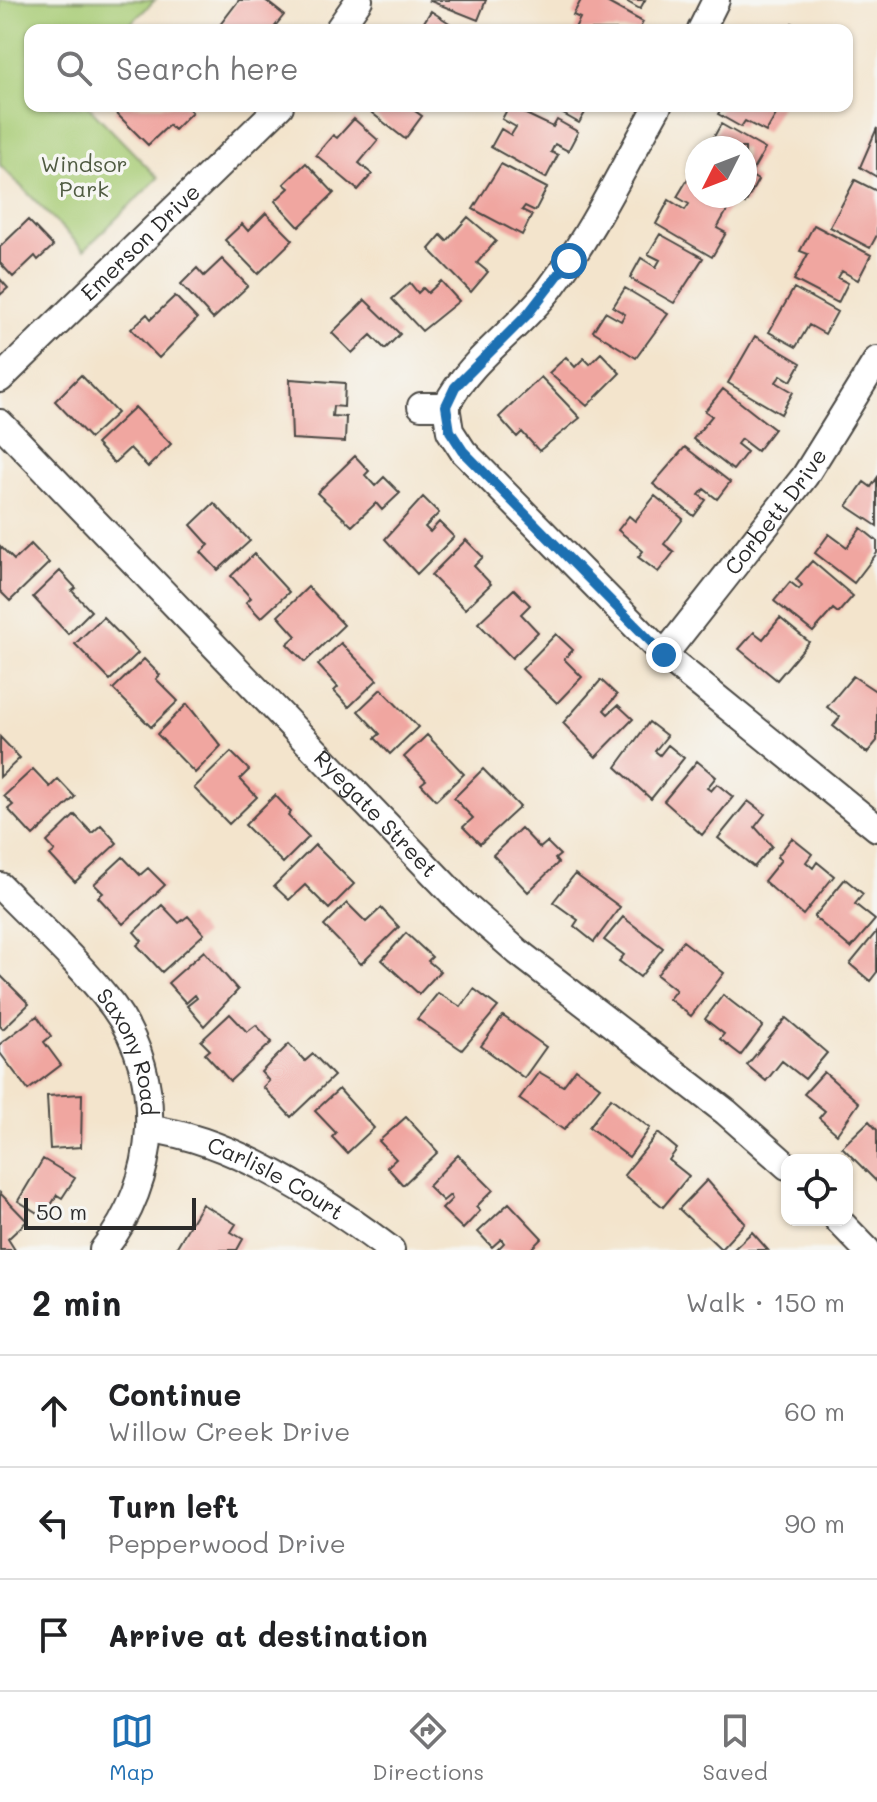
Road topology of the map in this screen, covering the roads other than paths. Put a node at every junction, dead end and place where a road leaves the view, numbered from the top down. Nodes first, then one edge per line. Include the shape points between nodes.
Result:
1 (359, 0) edge
2 (716, 0) edge
3 (342, 24) edge
4 (704, 24) edge
5 (274, 112) edge
6 (655, 112) edge
7 (877, 360) edge
8 (0, 379) edge
9 (0, 423) edge
10 (664, 655) junction
11 (877, 828) edge
12 (0, 886) edge
13 (150, 1129) junction
14 (781, 1161) edge
15 (844, 1226) edge
16 (103, 1250) edge
17 (391, 1250) edge
18 (867, 1250) edge

1 - 3 street
2 - 4 street
5 - 8 street, Emerson Drive
6 - 10 street via 569,261 528,314 434,406 463,451
7 - 10 street, Corbett Drive via 805,476
9 - 14 street, Ryegate Street via 462,903
10 - 11 street
12 - 13 street, Saxony Road via 115,1009 142,1069
13 - 16 street, Saxony Road via 131,1208
13 - 17 street, Carlisle Court via 216,1144
15 - 18 street

